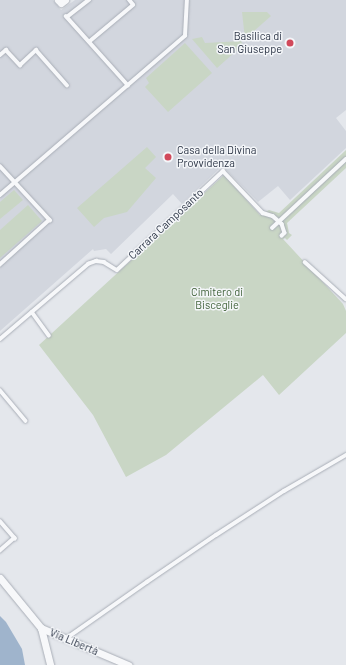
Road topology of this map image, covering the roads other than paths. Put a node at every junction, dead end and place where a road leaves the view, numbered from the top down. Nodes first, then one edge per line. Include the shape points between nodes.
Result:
1 (58, 0) edge
2 (66, 0) edge
3 (89, 0) edge
4 (129, 0) edge
5 (187, 0) edge
6 (90, 41) junction
7 (0, 54) edge
8 (128, 85) junction
9 (67, 86) dead end
10 (346, 158) edge
11 (0, 166) edge
12 (15, 182) junction
13 (0, 195) edge
14 (279, 222) junction
15 (272, 228) dead end
16 (282, 236) dead end
17 (306, 262) dead end
18 (0, 265) edge
19 (346, 299) edge
20 (32, 312) junction
21 (49, 335) dead end
22 (0, 340) edge
23 (0, 390) edge
24 (26, 421) dead end
25 (346, 455) edge
26 (0, 521) edge
27 (0, 551) edge
28 (0, 578) edge
29 (41, 628) junction
30 (67, 638) junction
31 (50, 665) edge
32 (128, 665) edge

1 - 2 street via 61,4
3 - 6 lane via 66,16
4 - 6 lane via 133,5
5 - 8 lane via 185,36
6 - 8 lane
7 - 9 lane via 6,50 20,65 36,50
8 - 12 lane
10 - 14 lane
11 - 12 lane
12 - 13 lane
12 - 18 lane via 50,220
14 - 15 lane
14 - 16 lane via 284,233
14 - 20 lane, Carrara Camposanto via 273,216 263,213 223,171 117,270 104,262 88,264
17 - 19 lane
20 - 21 lane
20 - 22 lane, Carrara Camposanto
23 - 24 lane
25 - 30 lane via 223,531
26 - 27 lane via 15,538
28 - 29 street
29 - 30 street, Via Libertà
29 - 31 street
30 - 32 street, Via Libertà

